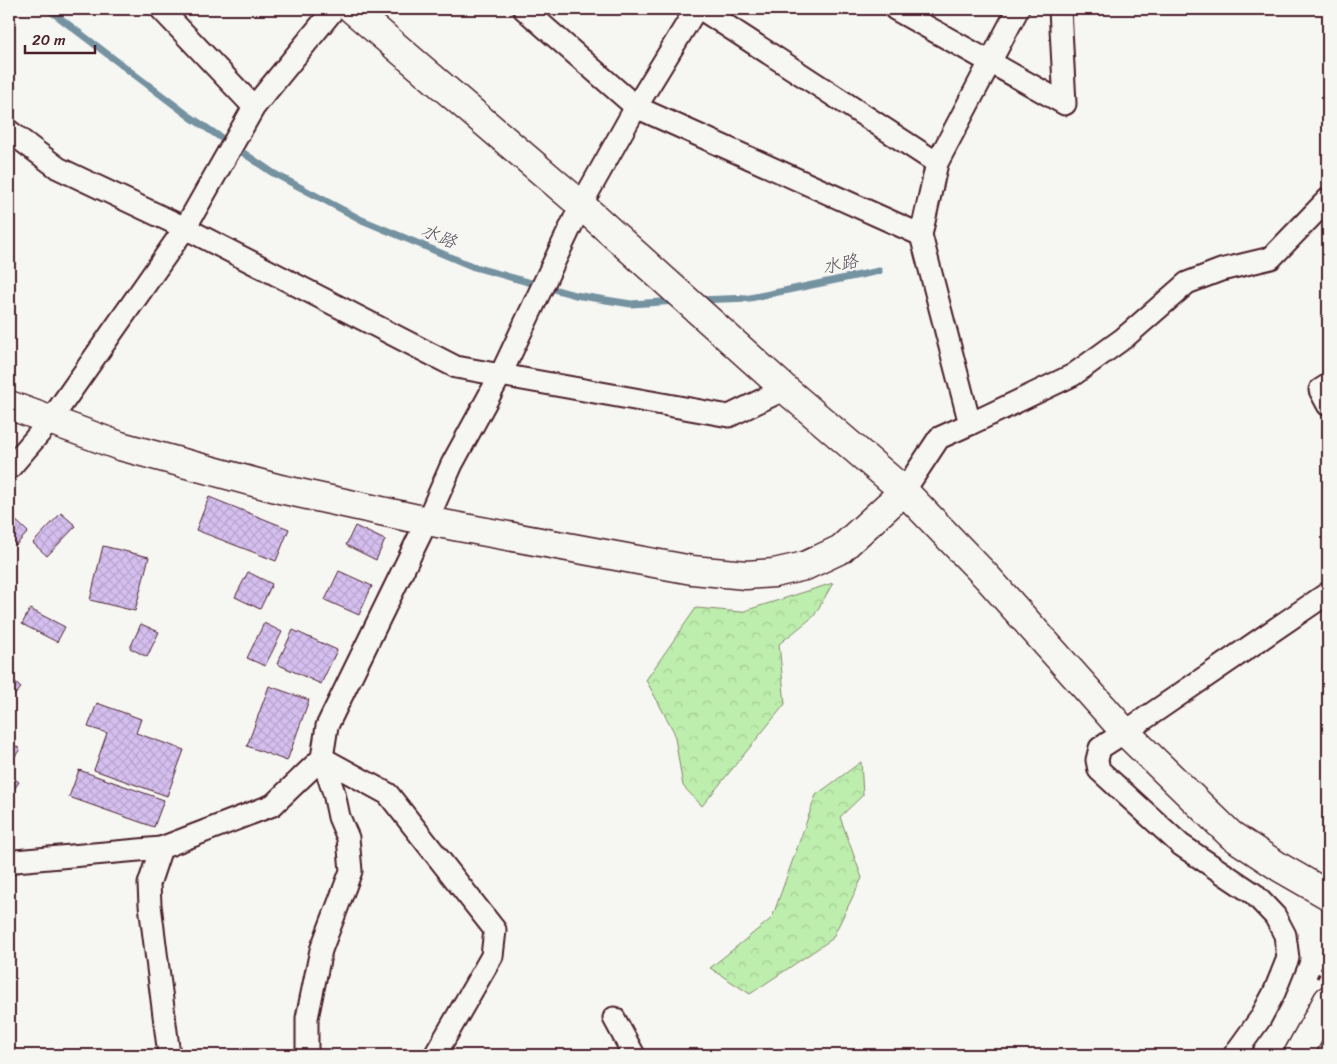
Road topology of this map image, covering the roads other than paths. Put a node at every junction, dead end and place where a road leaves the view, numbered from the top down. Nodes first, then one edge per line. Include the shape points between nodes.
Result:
1 (161, 9) edge
2 (334, 9) edge
3 (352, 9) edge
4 (524, 9) edge
5 (696, 9) edge
6 (702, 9) edge
7 (895, 9) edge
8 (1018, 9) edge
9 (1060, 9) edge
10 (990, 62) junction
11 (254, 106) junction
12 (636, 107) junction
13 (9, 131) edge
14 (937, 163) junction
15 (1328, 199) edge
16 (581, 205) junction
17 (185, 228) junction
18 (921, 235) junction
19 (501, 374) junction
20 (1328, 385) edge
21 (786, 389) junction
22 (9, 405) edge
23 (1328, 405) edge
24 (50, 420) junction
25 (970, 424) junction
26 (9, 469) edge
27 (904, 491) junction
28 (427, 521) junction
29 (1328, 593) edge
30 (1125, 732) junction
31 (322, 758) junction
32 (161, 848) junction
33 (9, 864) edge
34 (1328, 895) edge
35 (1328, 1000) edge
36 (614, 1018) dead end
37 (168, 1055) edge
38 (307, 1055) edge
39 (435, 1055) edge
40 (634, 1055) edge
41 (1234, 1055) edge
42 (1298, 1055) edge

1 - 11 street
2 - 11 street
3 - 16 main road
4 - 12 street
5 - 12 street
6 - 14 street
7 - 10 street
8 - 10 street
9 - 10 street via 1065,104
10 - 14 street
11 - 17 street
12 - 16 street
12 - 18 street
13 - 17 street via 58,168
14 - 18 street
15 - 25 street via 1271,258 1187,282 1124,338 1073,375
16 - 19 street
16 - 21 main road
17 - 19 street via 456,368
17 - 24 street
18 - 25 street
19 - 21 street via 729,416
19 - 28 street via 452,464
20 - 23 street via 1320,390
21 - 27 main road
22 - 24 main road
24 - 26 street
24 - 28 main road via 120,446 199,468
25 - 27 street via 939,438
27 - 28 main road via 841,549 805,566 746,575 692,570
27 - 30 main road via 988,578
28 - 31 street via 327,726
29 - 30 street
30 - 34 main road via 1231,835
30 - 41 street via 1100,748 1097,760 1100,770 1181,844 1254,894 1275,916 1285,935 1288,958 1274,993
31 - 32 street via 272,805
31 - 38 street via 348,838 351,871 321,950 307,1018
31 - 39 street via 388,794 495,930 492,956
32 - 33 street
32 - 37 street via 150,884 150,905
35 - 42 main road
36 - 40 street

